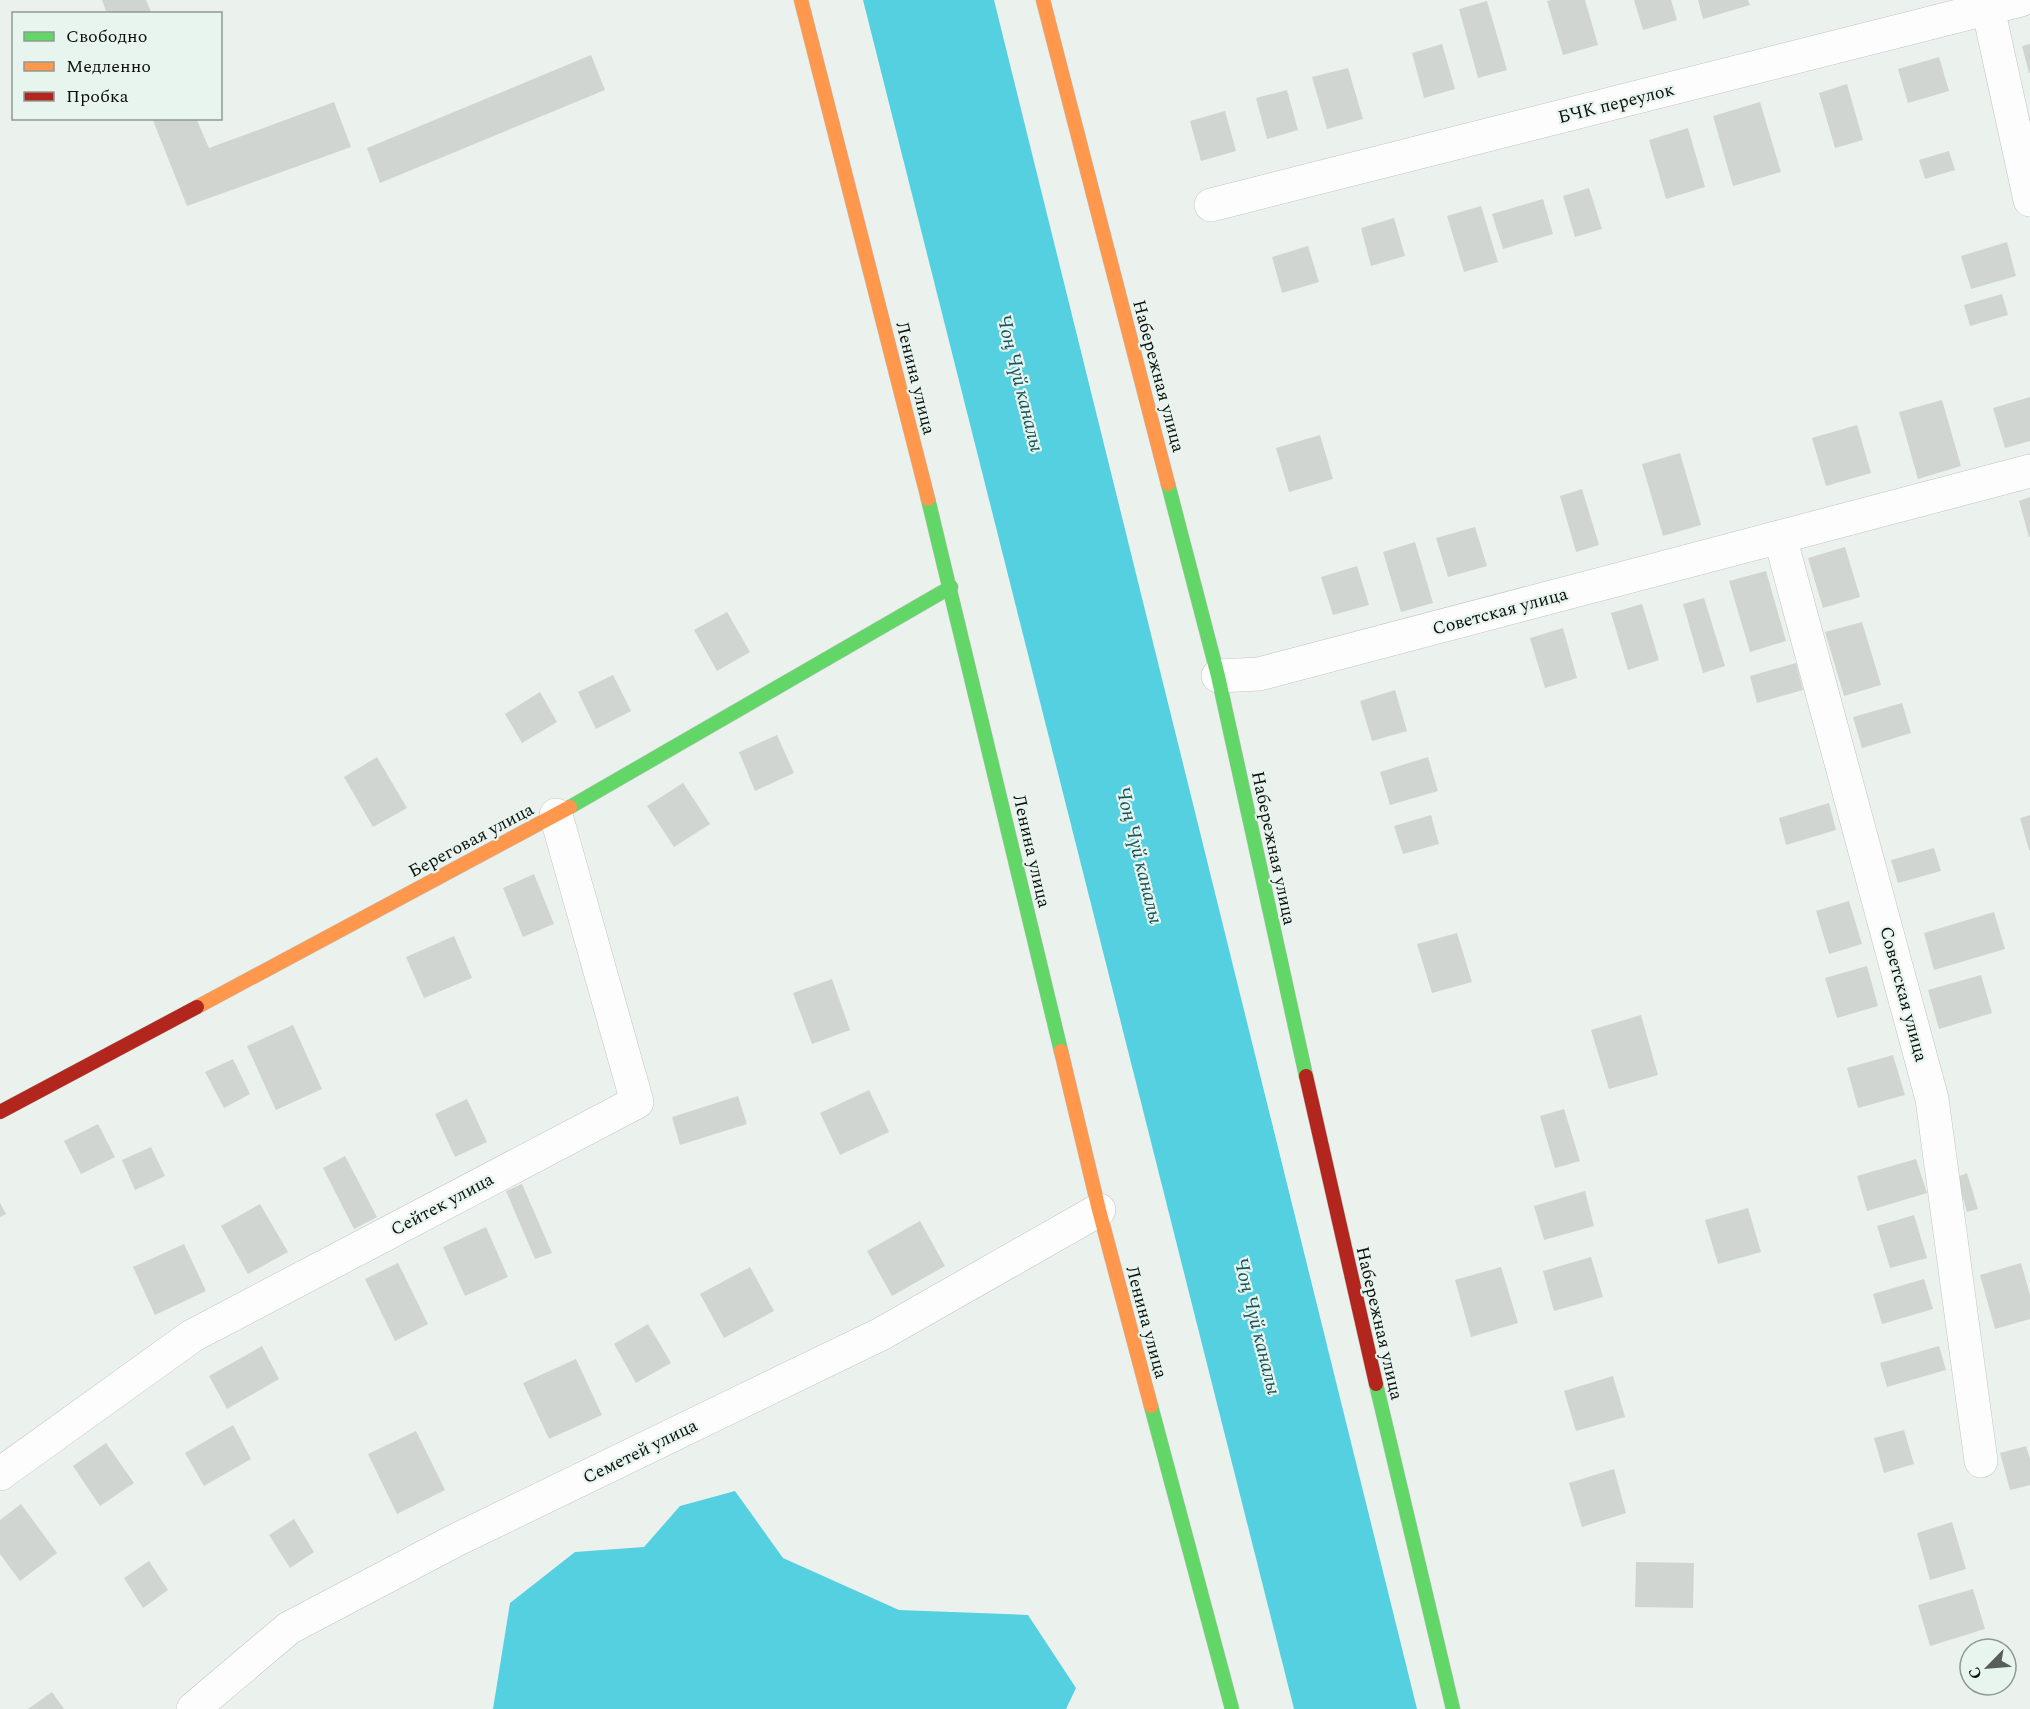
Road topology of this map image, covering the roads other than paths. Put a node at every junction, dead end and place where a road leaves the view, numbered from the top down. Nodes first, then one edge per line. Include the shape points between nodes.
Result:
1 (801, 0) edge
2 (1043, 0) edge
3 (2021, 0) edge
4 (1988, 8) junction
5 (2030, 200) edge
6 (1211, 205) dead end
7 (2030, 471) edge
8 (1780, 537) junction
9 (951, 587) junction
10 (1218, 676) junction
11 (556, 815) junction
12 (0, 1112) edge
13 (1099, 1210) junction
14 (1981, 1461) dead end
15 (0, 1474) edge
16 (194, 1709) edge
17 (1232, 1709) edge
18 (1453, 1709) edge

1 - 9 street, Ленина улица
2 - 10 street, Набережная улица
3 - 4 street, БЧК переулок
4 - 5 street
4 - 6 street, БЧК переулок
7 - 8 street, Советская улица
8 - 10 street, Советская улица via 1259,674
8 - 14 street, Советская улица via 1932,1099
9 - 11 street, Береговая улица
9 - 13 street, Ленина улица
10 - 18 street, Набережная улица via 1339,1228
11 - 12 street, Береговая улица
11 - 15 street, Сейтек улица via 637,1102 192,1336
13 - 16 street, Семетей улица via 881,1334 456,1540 289,1628
13 - 17 street, Ленина улица

